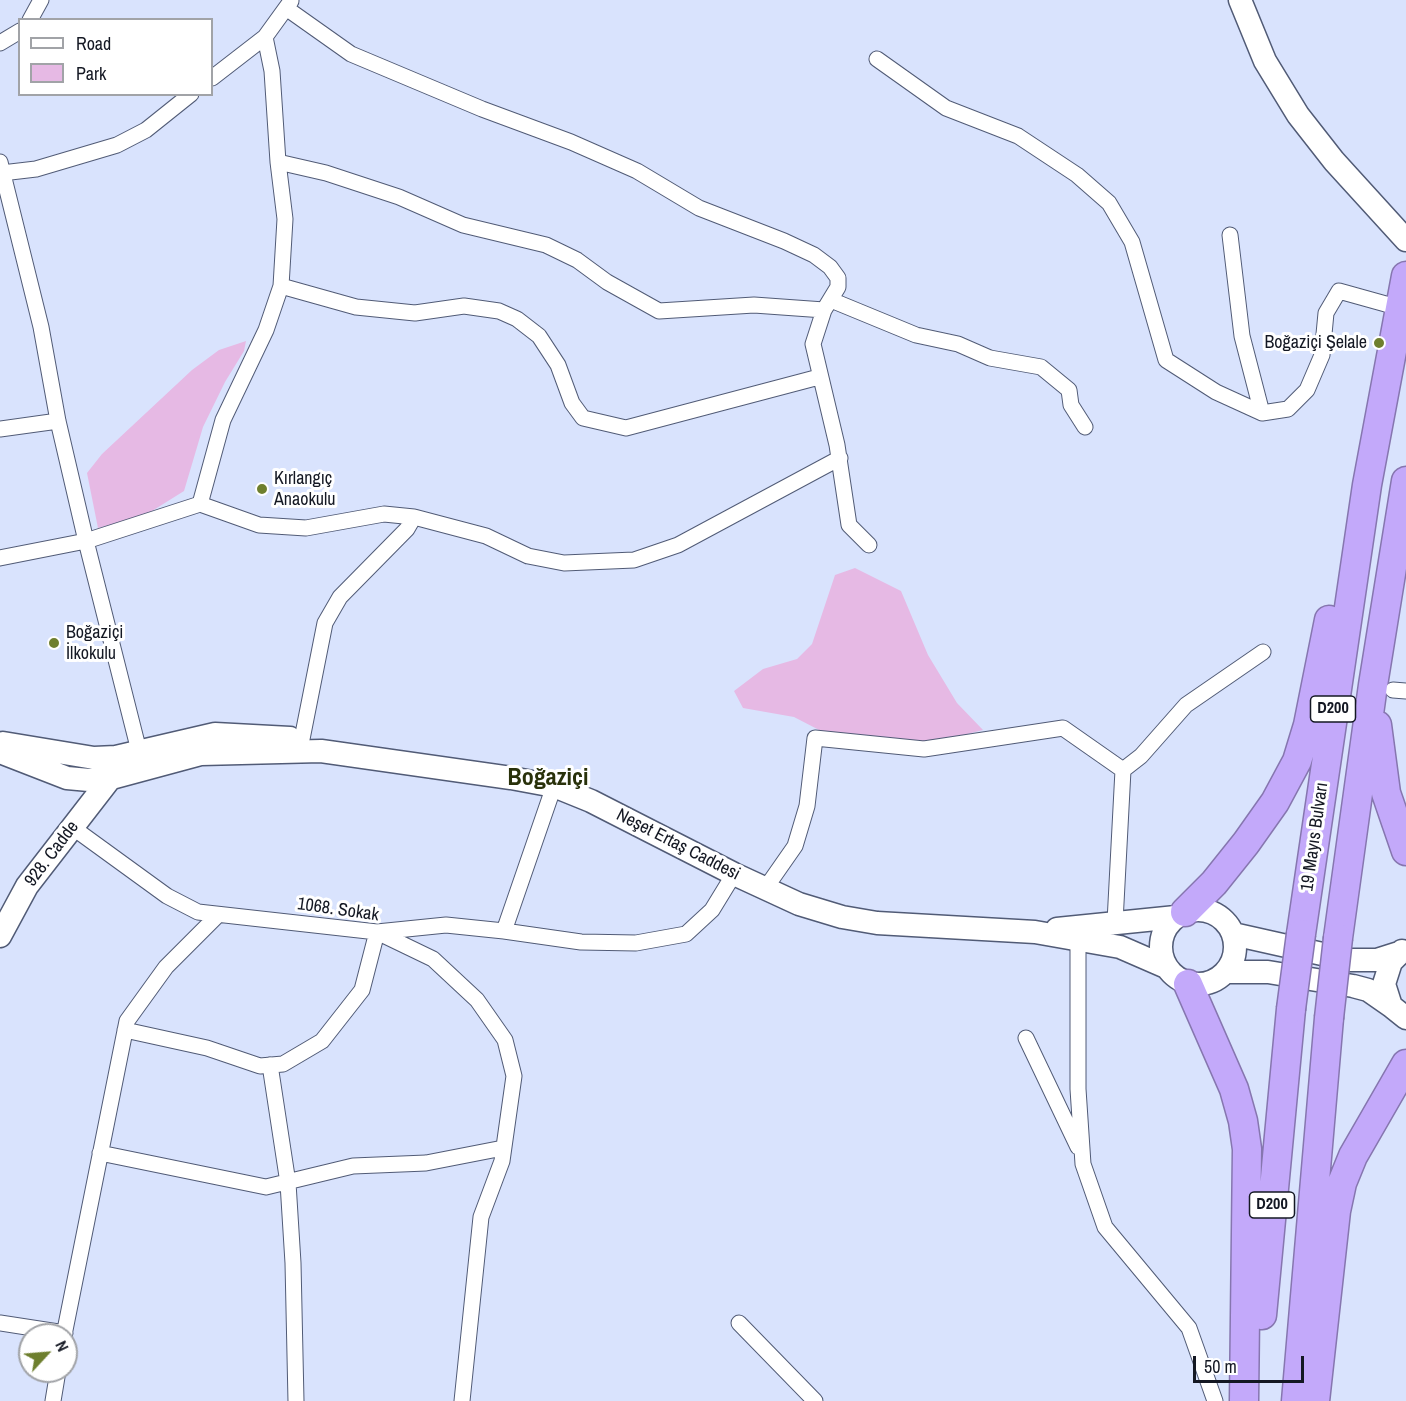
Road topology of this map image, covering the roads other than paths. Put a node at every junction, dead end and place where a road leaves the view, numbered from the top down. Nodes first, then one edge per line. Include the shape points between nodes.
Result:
1 (41, 0) edge
2 (1240, 0) edge
3 (289, 4) edge
4 (31, 18) edge
5 (18, 32) edge
6 (265, 36) junction
7 (0, 44) edge
8 (877, 59) dead end
9 (213, 77) edge
10 (188, 96) edge
11 (278, 162) junction
12 (1, 167) edge
13 (7, 222) edge
14 (1230, 235) dead end
15 (1406, 240) edge
16 (1406, 276) edge
17 (281, 286) junction
18 (827, 305) junction
19 (1400, 308) junction
20 (819, 377) junction
21 (1263, 413) junction
22 (58, 421) junction
23 (1085, 427) dead end
24 (0, 429) edge
25 (840, 458) junction
26 (1406, 481) edge
27 (1367, 485) junction
28 (200, 504) junction
29 (414, 517) junction
30 (86, 541) junction
31 (869, 545) dead end
32 (0, 558) edge
33 (1398, 573) edge
34 (1263, 652) dead end
35 (1391, 689) edge
36 (0, 742) edge
37 (311, 745) junction
38 (0, 752) edge
39 (133, 752) junction
40 (1123, 770) junction
41 (112, 778) junction
42 (554, 786) junction
43 (72, 827) junction
44 (1406, 851) edge
45 (734, 874) junction
46 (765, 889) junction
47 (1180, 914) junction
48 (218, 915) junction
49 (1115, 922) junction
50 (504, 931) junction
51 (377, 932) junction
52 (1035, 932) junction
53 (1233, 934) junction
54 (0, 936) edge
55 (1078, 940) junction
56 (1402, 951) edge
57 (1226, 972) junction
58 (1177, 975) junction
59 (1399, 1012) edge
60 (125, 1030) junction
61 (1026, 1038) dead end
62 (1406, 1064) edge
63 (270, 1065) junction
64 (503, 1148) junction
65 (100, 1153) junction
66 (1083, 1164) junction
67 (288, 1183) junction
68 (0, 1323) edge
69 (67, 1323) edge
70 (739, 1323) dead end
71 (18, 1326) edge
72 (56, 1383) edge
73 (53, 1401) edge
74 (296, 1401) edge
75 (462, 1401) edge
76 (815, 1401) edge
77 (1215, 1401) edge
78 (1244, 1401) edge
79 (1255, 1401) edge
80 (1296, 1401) edge
81 (1315, 1401) edge

1 - 4 street
2 - 15 main road via 1265,61 1298,115
3 - 6 street
3 - 18 street via 351,54 571,142 637,171 699,208 814,255 838,278 838,287
5 - 7 street
6 - 9 street
6 - 11 street via 272,71
8 - 21 street via 946,108 1018,136 1109,203 1132,242 1166,360 1216,392
10 - 12 street via 146,130 117,145 36,169
11 - 17 street via 285,219
11 - 18 street via 399,197 463,225 546,245 659,311
12 - 13 street
13 - 22 street via 41,327
14 - 21 street via 1242,336
16 - 19 highway, 19 Mayıs Bulvarı / D200
17 - 20 street via 356,307 415,312 464,306 499,311 539,336 558,365 572,403 583,418 626,428
17 - 28 street via 266,330 223,420
18 - 20 street via 813,344
18 - 23 street via 916,335 958,344 990,358 1041,367 1069,390 1071,405
19 - 21 street via 1339,291 1326,313 1322,355 1307,390 1288,409
19 - 27 highway, 19 Mayıs Bulvarı / D200
20 - 25 street
22 - 24 street
22 - 30 street
25 - 29 street via 678,545 634,560 564,563 528,556 486,536
25 - 31 street via 849,525
26 - 33 highway, 19 Mayıs Bulvarı / D200
27 - 47 highway via 1337,580 1298,761 1246,843 1215,883
27 - 79 highway, 19 Mayıs Bulvarı / D200, bridge via 1291,1010
28 - 29 street via 259,525 306,528 384,514
28 - 30 street
29 - 37 street via 408,529 340,597 325,623
30 - 32 street
30 - 39 street
33 - 35 highway, 19 Mayıs Bulvarı / D200
34 - 40 street via 1186,705 1141,756
35 - 44 highway via 1386,794
35 - 80 highway, 19 Mayıs Bulvarı / D200, bridge via 1338,938
36 - 39 main road, Neşet Ertaş Caddesi via 94,758
37 - 39 main road, Neşet Ertaş Caddesi via 215,734
37 - 41 main road, Neşet Ertaş Caddesi via 201,754
37 - 42 main road, Neşet Ertaş Caddesi
38 - 41 main road, Neşet Ertaş Caddesi via 67,778
39 - 41 main road, 928. Cadde
40 - 46 street via 1063,728 924,749 815,738 807,806 795,846
40 - 49 street
41 - 43 main road, 928. Cadde
42 - 45 main road, Neşet Ertaş Caddesi
42 - 50 street
43 - 48 street, 1068. Sokak via 167,896 198,912
43 - 54 main road, 928. Cadde via 27,886
45 - 46 main road, Neşet Ertaş Caddesi
45 - 50 street via 712,910 687,934 636,943 580,942
46 - 52 main road, Neşet Ertaş Caddesi via 799,904 877,923
47 - 49 main road, Neşet Ertaş Caddesi
47 - 53 main road via 1194,910 1214,913
47 - 58 main road via 1168,924 1160,945
48 - 51 street, 1068. Sokak
48 - 60 street via 166,967 127,1021
49 - 52 main road, Neşet Ertaş Caddesi
50 - 51 street via 446,926
51 - 63 street via 362,990 322,1041 283,1064
51 - 64 street, 1068. Sokak via 433,959 477,1000 505,1040 514,1076
52 - 55 main road, Neşet Ertaş Caddesi
53 - 56 main road via 1349,960 1377,960
53 - 57 main road via 1235,954
55 - 58 main road, Neşet Ertaş Caddesi via 1120,947
55 - 66 street via 1078,1089
56 - 59 main road via 1391,962 1384,984
57 - 58 main road via 1209,983
57 - 59 main road via 1268,972 1353,986 1368,990
58 - 78 highway via 1234,1089 1243,1121 1247,1149
60 - 63 street via 207,1048 260,1066
60 - 65 street
61 - 66 street
62 - 81 highway via 1353,1156 1342,1184
63 - 67 street
64 - 67 street via 426,1163 354,1166
64 - 75 street, 1068. Sokak via 482,1217
65 - 67 street via 266,1187
65 - 69 street
66 - 77 street via 1105,1227 1189,1328
67 - 74 street
68 - 71 street
70 - 76 street
72 - 73 street

